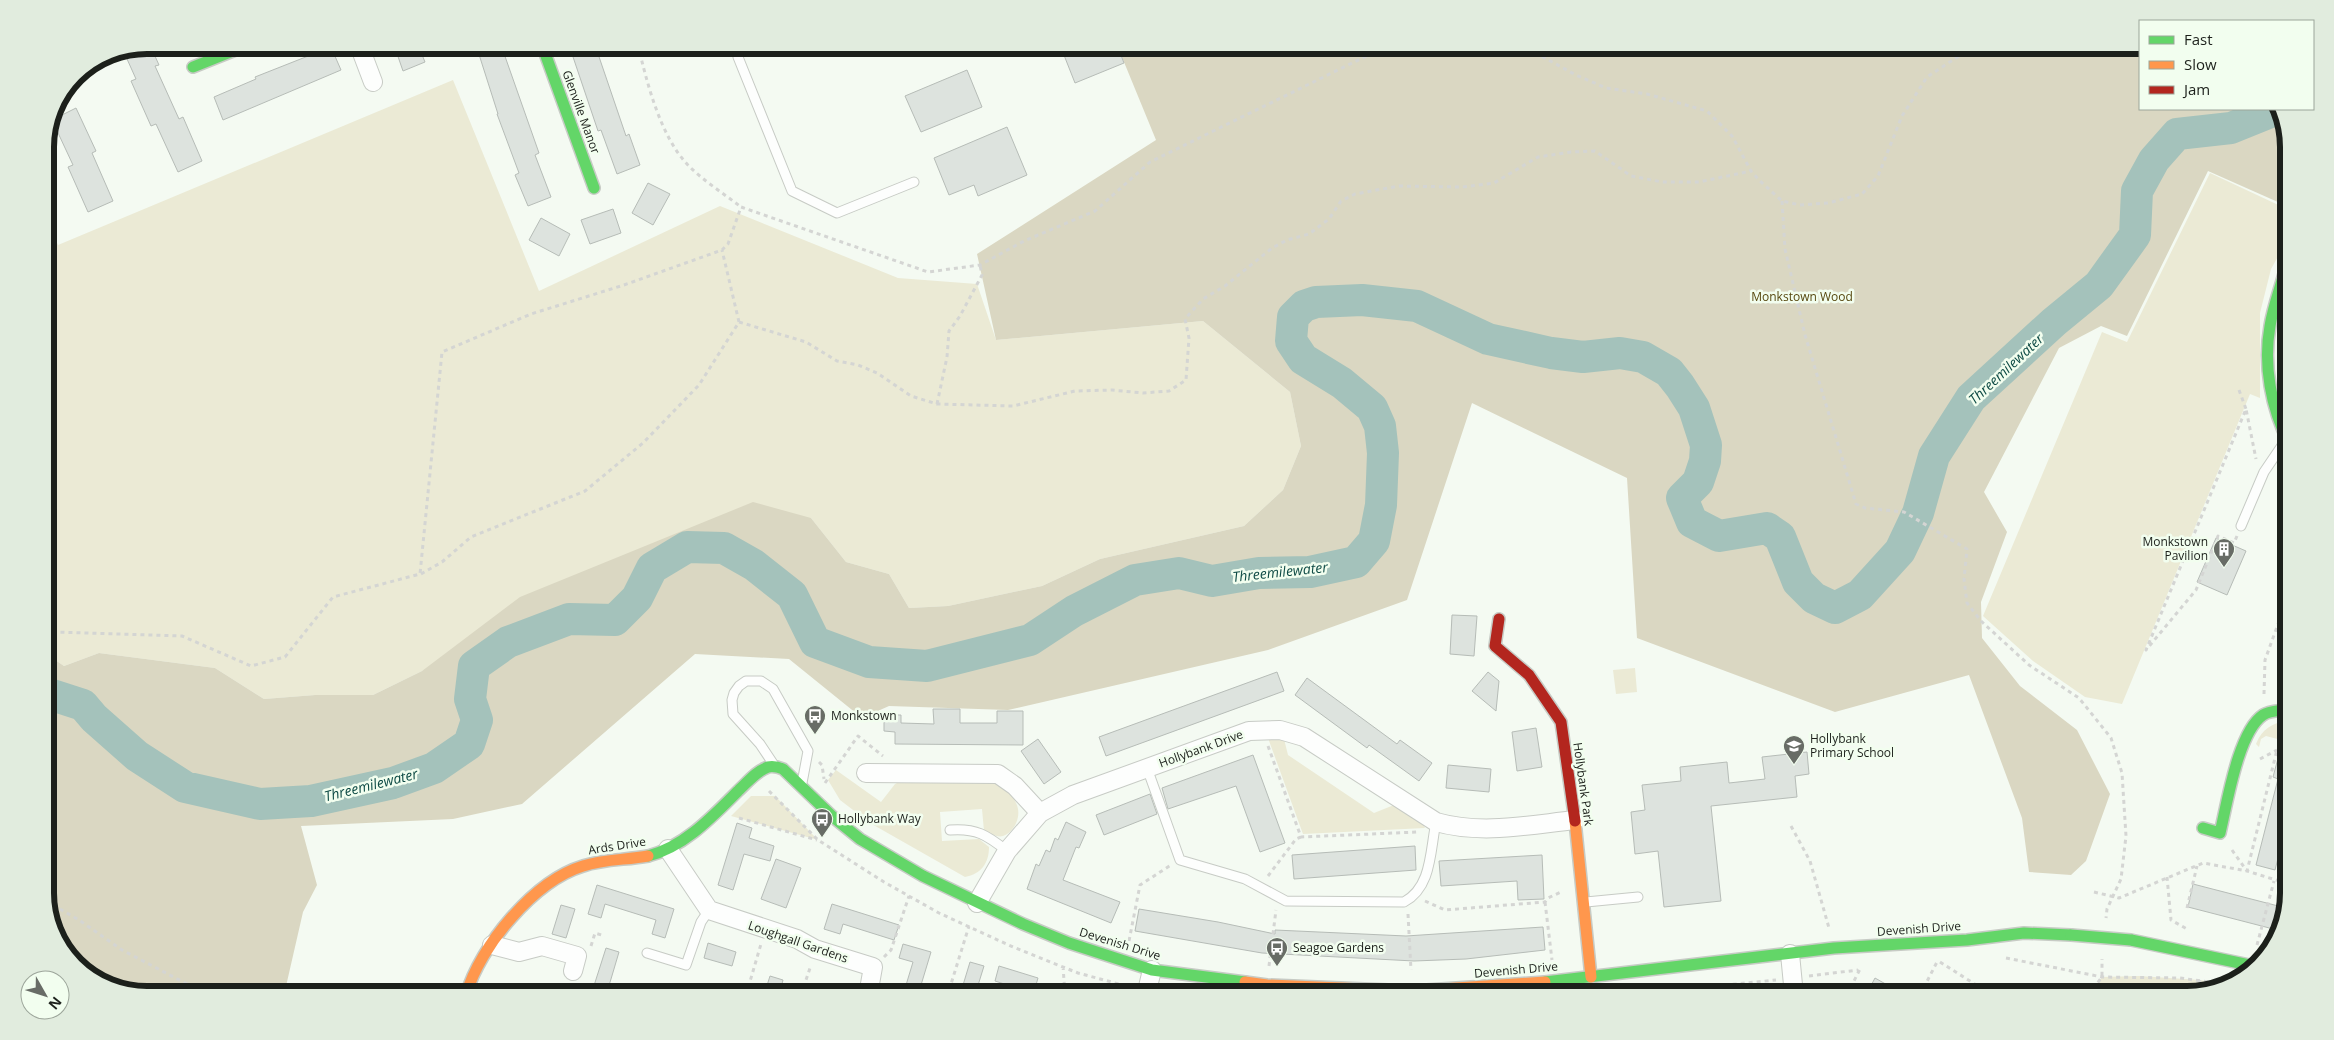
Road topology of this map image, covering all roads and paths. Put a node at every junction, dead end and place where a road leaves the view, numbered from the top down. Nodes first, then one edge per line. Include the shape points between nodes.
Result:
1 (226, 54) edge
2 (362, 54) edge
3 (545, 54) edge
4 (640, 54) edge
5 (739, 54) edge
6 (1372, 54) edge
7 (1537, 54) edge
8 (1972, 54) edge
9 (193, 67) dead end
10 (373, 82) dead end
11 (1751, 171) junction
12 (914, 182) dead end
13 (594, 188) dead end
14 (1782, 201) junction
15 (741, 207) junction
16 (722, 250) junction
17 (980, 265) junction
18 (2280, 289) edge
19 (739, 322) junction
20 (2239, 390) dead end
21 (937, 404) junction
22 (2246, 409) junction
23 (2280, 421) edge
24 (2280, 449) edge
25 (2260, 482) junction
26 (2241, 526) joint
27 (2187, 552) junction
28 (2208, 560) junction
29 (420, 574) junction
30 (2280, 619) edge
31 (1499, 620) dead end
32 (54, 632) edge
33 (2280, 711) edge
34 (2264, 714) junction
35 (1262, 730) junction
36 (808, 751) junction
37 (886, 759) dead end
38 (774, 765) junction
39 (1147, 768) junction
40 (866, 773) dead end
41 (825, 783) junction
42 (802, 787) junction
43 (829, 789) dead end
44 (715, 812) junction
45 (1040, 814) junction
46 (1575, 820) junction
47 (1791, 826) dead end
48 (1435, 827) junction
49 (2202, 828) dead end
50 (950, 830) dead end
51 (2220, 832) junction
52 (1301, 837) junction
53 (818, 840) dead end
54 (668, 849) junction
55 (1007, 850) junction
56 (1180, 860) junction
57 (2197, 866) dead end
58 (2167, 877) dead end
59 (2274, 881) junction
60 (1581, 882) junction
61 (2280, 882) edge
62 (1260, 886) junction
63 (2094, 892) dead end
64 (910, 896) dead end
65 (1415, 896) junction
66 (2113, 896) junction
67 (1278, 897) junction
68 (1638, 897) dead end
69 (1404, 902) junction
70 (1546, 902) junction
71 (1583, 902) junction
72 (977, 903) junction
73 (55, 906) edge
74 (2186, 908) dead end
75 (709, 910) junction
76 (969, 926) dead end
77 (2105, 928) dead end
78 (766, 929) junction
79 (492, 945) junction
80 (1834, 948) junction
81 (816, 949) junction
82 (2196, 952) junction
83 (647, 953) dead end
84 (1790, 954) junction
85 (2102, 956) dead end
86 (2255, 956) edge
87 (2004, 957) dead end
88 (1947, 958) dead end
89 (1938, 959) junction
90 (1928, 961) dead end
91 (1126, 962) junction
92 (2247, 964) edge
93 (1063, 966) dead end
94 (873, 967) junction
95 (1870, 968) dead end
96 (1152, 970) junction
97 (1860, 970) junction
98 (573, 971) dead end
99 (1591, 977) junction
100 (2102, 977) junction
101 (1553, 981) junction
102 (2212, 983) edge
103 (1267, 985) junction
104 (191, 986) edge
105 (468, 986) edge
106 (749, 986) edge
107 (804, 986) edge
108 (870, 986) edge
109 (949, 986) edge
110 (1064, 986) edge
111 (1148, 986) edge
112 (1291, 986) edge
113 (1412, 986) edge
114 (1482, 986) edge
115 (1794, 986) edge
116 (1852, 986) edge
117 (1924, 986) edge
118 (1977, 986) edge
119 (2095, 986) edge

1 - 9 street
2 - 10 street
3 - 13 street, Glenville Manor
4 - 15 path via 647,81 672,145 688,165
5 - 12 lane via 792,191 837,213
6 - 17 path via 1150,162 1095,211 1024,241
7 - 11 path via 1606,88 1647,94 1707,111 1732,136
8 - 14 path via 1959,56 1927,77 1902,116 1878,176 1862,194 1828,203 1800,205
11 - 14 path
11 - 21 path via 1699,182 1662,182 1631,176 1595,151 1571,152 1538,157 1494,183 1462,187 1399,186 1355,194 1341,201 1329,219 1309,234 1272,248 1225,286 1203,299 1185,319 1189,338 1186,380 1169,390 1143,394 1112,390 1075,391 1013,406
14 - 66 path via 1785,249 1803,326 1856,504 1904,512 1967,549 1964,579 1967,603 1981,622 2029,665 2079,698 2111,738 2122,773 2126,836 2121,878
15 - 16 path via 728,244
15 - 17 path via 928,272
16 - 19 path
16 - 29 path via 531,314 442,352
17 - 21 path via 982,275 949,331
18 - 23 street via 2270,328 2270,382
19 - 21 path via 806,342 837,361 877,373 911,396
19 - 29 path via 699,385 643,443 585,491 471,537 442,562
20 - 22 path
22 - 25 path via 2257,462 2254,470
22 - 27 path
24 - 25 lane
25 - 26 lane
26 - 28 path via 2234,543 2218,536
27 - 28 path
27 - 28 path via 2146,650 2196,590
29 - 32 path via 333,597 285,657 251,666 182,636
30 - 34 path via 2265,660
31 - 46 street, Hollybank Park via 1495,646 1529,675 1560,722
33 - 34 street
34 - 51 street via 2254,723 2243,745
35 - 39 street, Hollybank Drive via 1250,731
35 - 48 street, Hollybank Drive via 1280,730 1304,737
35 - 52 path
36 - 38 lane via 772,689 761,681 746,681 734,693 733,714
36 - 41 path via 822,765
36 - 42 lane
37 - 41 path via 858,736
38 - 42 street, Devenish Drive
38 - 44 street, Ards Drive via 754,776
39 - 45 street, Hollybank Drive via 1073,795
39 - 56 lane
40 - 45 street via 998,774 1015,786
41 - 43 path
42 - 72 street, Devenish Drive via 860,839
44 - 53 path
44 - 54 street, Ards Drive
45 - 55 street, Hollybank Drive
46 - 48 street, Hollybank Drive via 1483,830
46 - 60 street, Hollybank Park
47 - 80 path via 1810,861
48 - 52 path
48 - 65 lane via 1424,883
49 - 51 street
50 - 55 lane via 968,828
51 - 59 path via 2247,872
52 - 62 path
54 - 75 street
54 - 79 street, Ards Drive via 643,858 582,866 555,879 529,899
55 - 72 street, Hollybank Drive
56 - 62 lane
56 - 91 path via 1140,885
57 - 74 path
58 - 82 path via 2171,920 2186,928
59 - 61 path
59 - 86 path
60 - 70 path
60 - 71 street, Hollybank Park
62 - 67 lane
63 - 66 path
64 - 94 path via 891,950
65 - 69 lane
65 - 70 path via 1445,910
66 - 77 path via 2107,909
67 - 69 lane via 1286,901
67 - 103 path
68 - 71 lane
69 - 113 path via 1410,920
70 - 101 path
71 - 99 street, Hollybank Park
72 - 91 street, Devenish Drive via 1069,943
73 - 104 path via 122,950
75 - 78 street, Loughgall Gardens
75 - 83 lane via 701,922 686,965
76 - 109 path
78 - 81 street, Loughgall Gardens
78 - 106 path
79 - 98 street via 519,952 542,946 577,956
79 - 105 street, Ards Drive
80 - 82 street, Devenish Drive, bridge via 2024,933 2131,940
80 - 84 street, Devenish Drive
81 - 94 street, Loughgall Gardens
81 - 107 path
82 - 92 street, Devenish Drive
84 - 99 street, Devenish Drive
84 - 115 street
85 - 100 path
87 - 100 path
88 - 89 path
89 - 90 path
89 - 117 path
89 - 118 path via 1942,965
91 - 96 street, Devenish Drive
93 - 110 path
94 - 108 street
95 - 97 path
96 - 103 street, Devenish Drive
96 - 111 street
97 - 115 path
97 - 116 path
99 - 101 street, Devenish Drive
100 - 102 path via 2180,978
100 - 119 path
101 - 114 street, Devenish Drive
103 - 112 street, Devenish Drive

